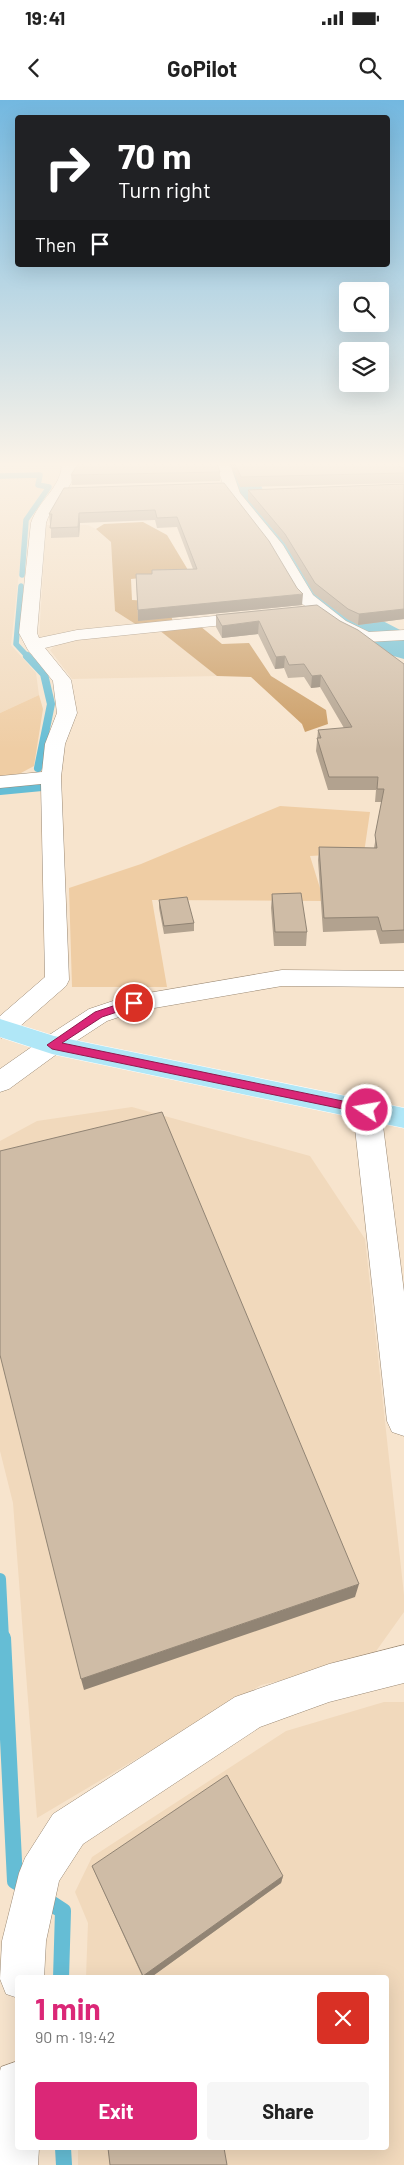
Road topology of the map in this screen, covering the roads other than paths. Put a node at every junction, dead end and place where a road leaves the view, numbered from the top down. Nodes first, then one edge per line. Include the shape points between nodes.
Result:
1 (35, 557) edge
2 (282, 557) edge
3 (321, 610) junction
4 (301, 612) edge
5 (272, 615) edge
6 (404, 635) edge
7 (34, 646) junction
8 (51, 777) junction
9 (0, 782) edge
10 (404, 979) edge
11 (0, 1029) edge
12 (52, 1045) junction
13 (0, 1082) edge
14 (367, 1110) junction
15 (404, 1118) edge
16 (404, 1421) edge
17 (404, 1664) edge
18 (23, 1959) edge
19 (15, 2145) edge
20 (14, 2165) edge

1 - 7 street via 28,633
2 - 3 street via 306,598
3 - 4 street
3 - 6 street via 340,625 366,637
5 - 7 street via 76,635
7 - 8 street via 62,680 67,713 55,744
8 - 9 street
8 - 11 street via 57,980
10 - 12 street via 282,978 134,1003 98,1015
11 - 12 main road
12 - 13 street
12 - 14 main road
14 - 15 main road
14 - 16 street
17 - 18 street via 329,1683 249,1711 68,1829 40,1873
19 - 20 street

